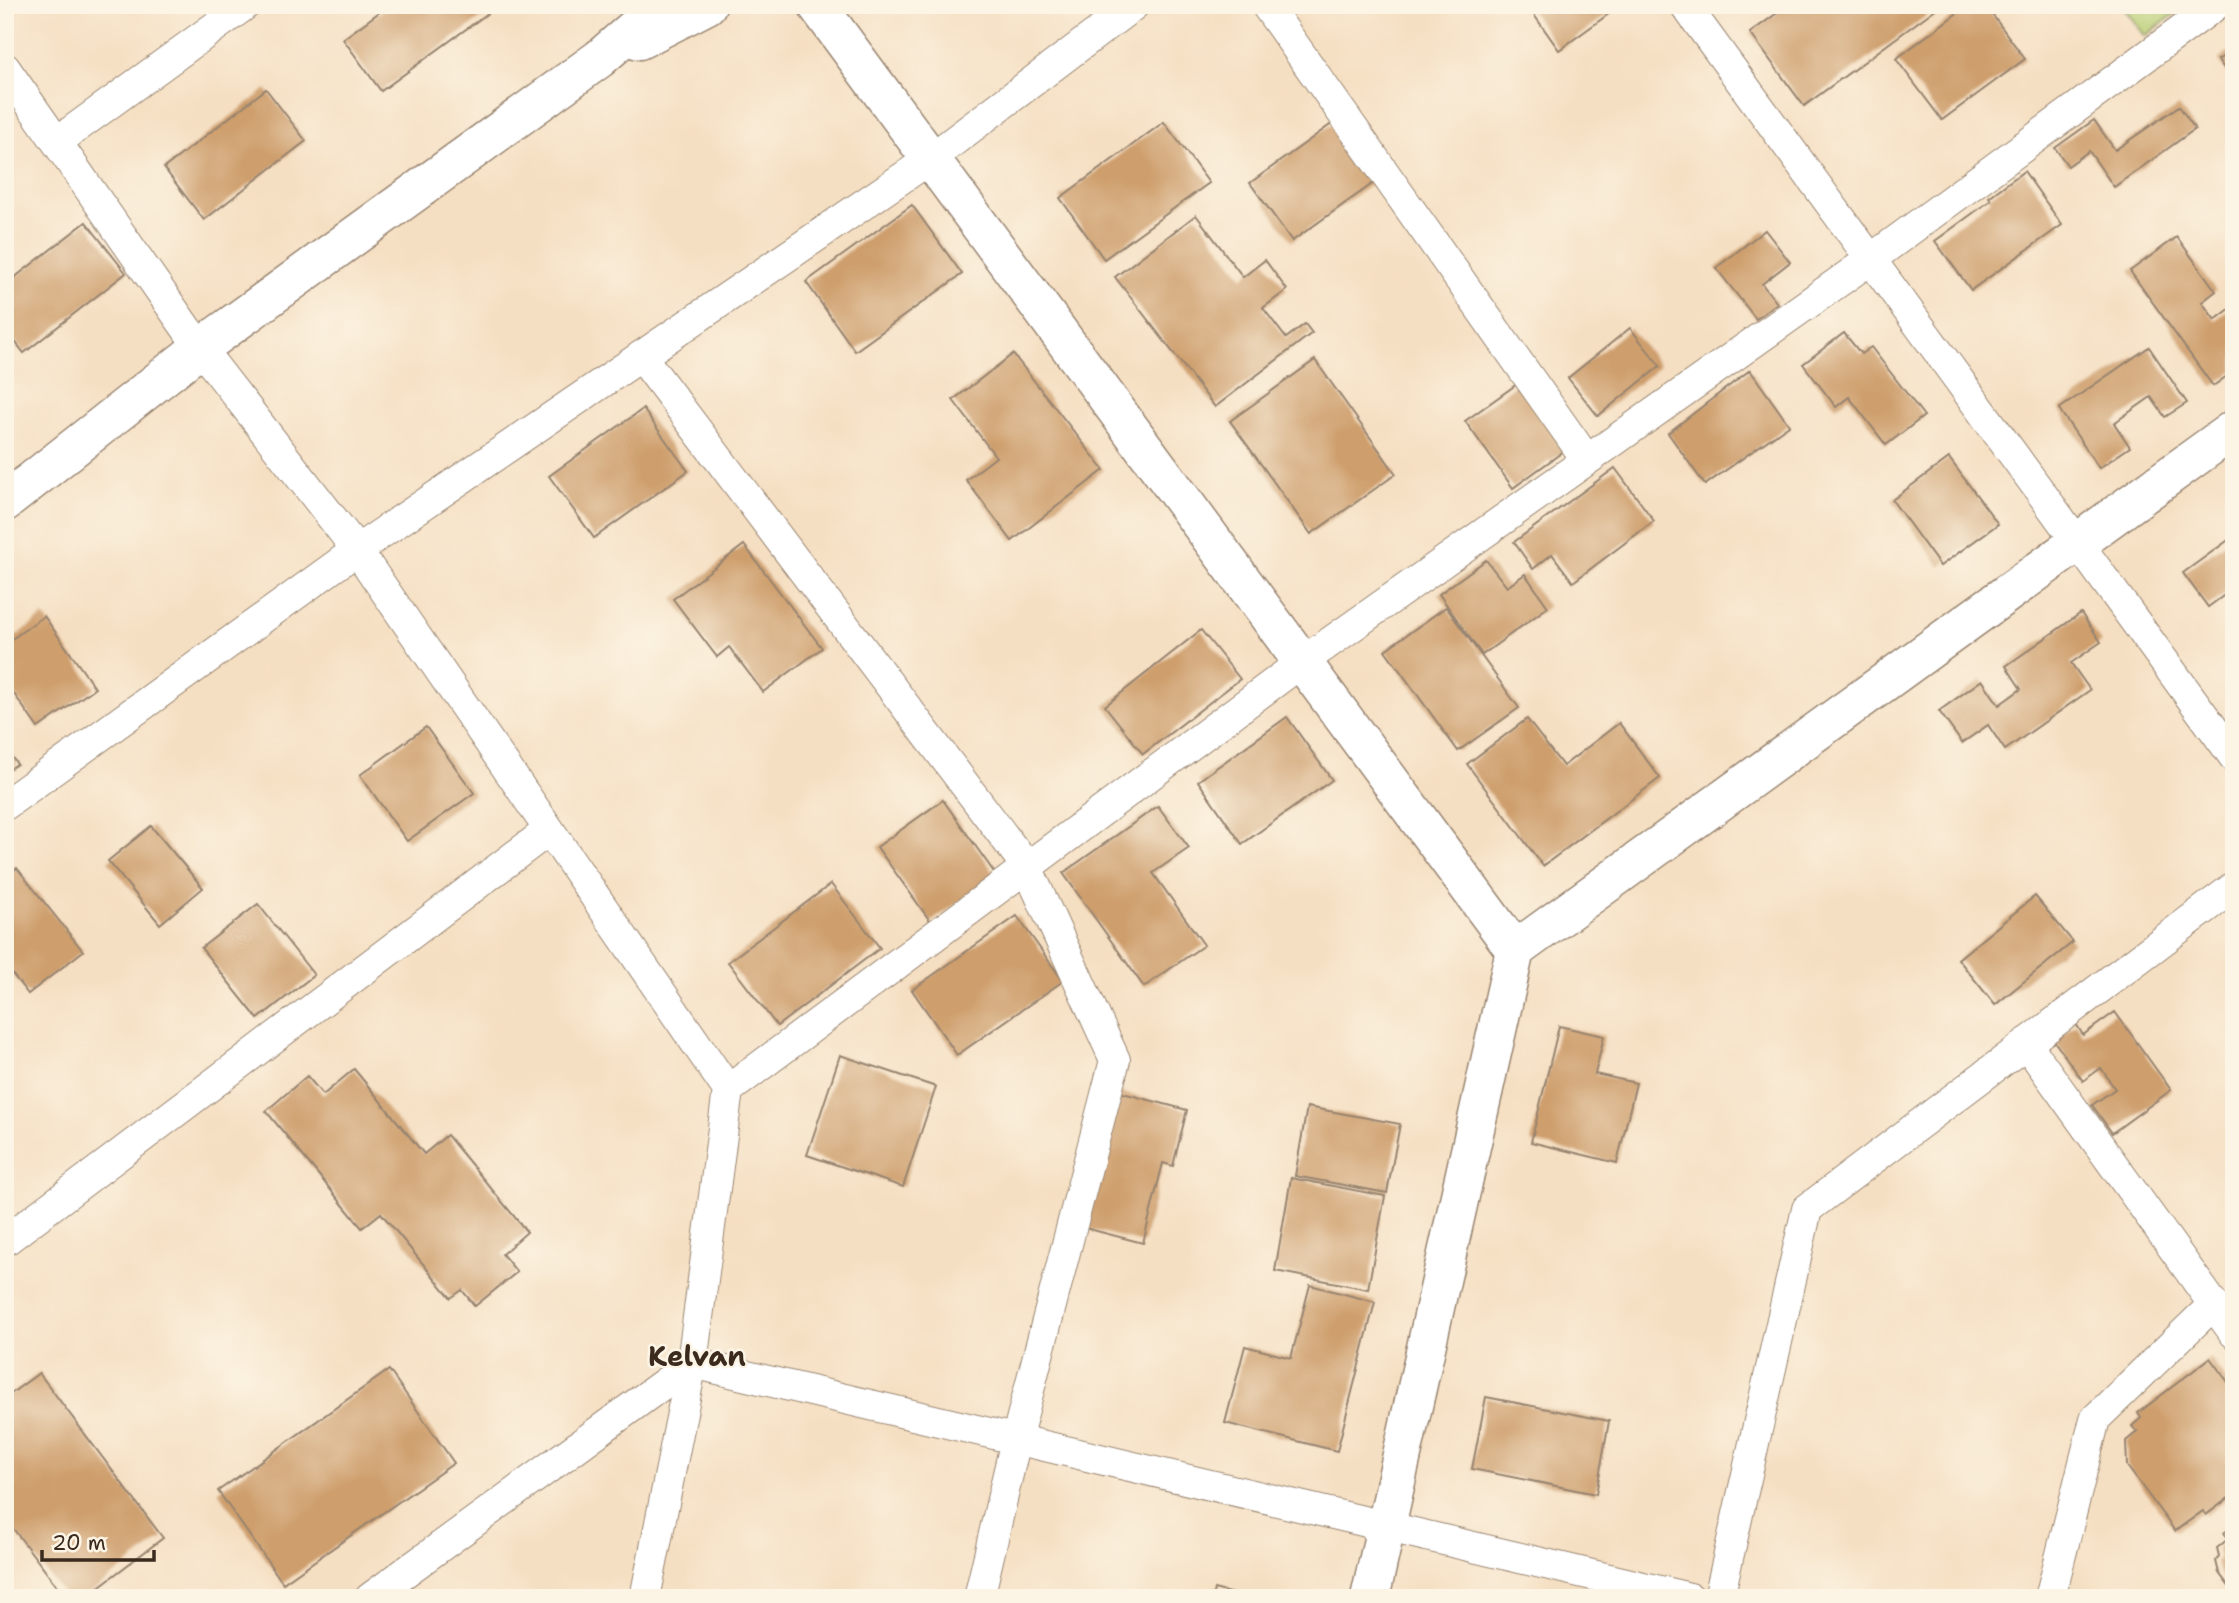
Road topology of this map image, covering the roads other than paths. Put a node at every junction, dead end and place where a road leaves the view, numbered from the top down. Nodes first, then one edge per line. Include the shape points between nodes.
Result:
1 (245, 5) edge
2 (661, 5) edge
3 (708, 5) edge
4 (817, 5) edge
5 (1134, 5) edge
6 (1266, 5) edge
7 (2216, 5) edge
8 (1696, 9) edge
9 (599, 59) junction
10 (5, 68) edge
11 (58, 141) junction
12 (930, 159) junction
13 (1871, 258) junction
14 (200, 348) junction
15 (641, 356) junction
16 (2234, 429) edge
17 (1587, 460) junction
18 (5, 502) edge
19 (2079, 541) junction
20 (357, 550) junction
21 (1302, 662) junction
22 (2234, 757) edge
23 (5, 805) edge
24 (549, 830) junction
25 (1027, 867) junction
26 (2234, 887) edge
27 (1515, 950) junction
28 (2026, 1044) junction
29 (727, 1090) junction
30 (5, 1241) edge
31 (2214, 1304) junction
32 (2234, 1333) edge
33 (692, 1363) junction
34 (1016, 1440) junction
35 (1385, 1529) junction
36 (370, 1598) edge
37 (645, 1598) edge
38 (979, 1598) edge
39 (1370, 1598) edge
40 (1690, 1598) edge
41 (1719, 1598) edge
42 (2050, 1598) edge

1 - 11 street
2 - 9 street
3 - 9 street
4 - 12 street
5 - 12 street
6 - 17 street
7 - 13 street
8 - 13 street
9 - 14 street
10 - 11 street
11 - 14 street
12 - 15 street
12 - 21 street
13 - 17 street
13 - 19 street
14 - 18 street
14 - 20 street
15 - 20 street
15 - 25 street
16 - 19 street
17 - 21 street
19 - 22 street
19 - 27 street
20 - 23 street
20 - 24 street
21 - 25 street
21 - 27 street
24 - 29 street
24 - 30 street
25 - 29 street
25 - 34 street via 1115,1060
26 - 28 street
27 - 35 street
28 - 31 street
28 - 41 street via 1807,1209
29 - 33 street
31 - 32 street
31 - 42 street via 2095,1419
33 - 34 street
33 - 36 street
33 - 37 street
34 - 35 street
34 - 38 street
35 - 39 street
35 - 40 street

